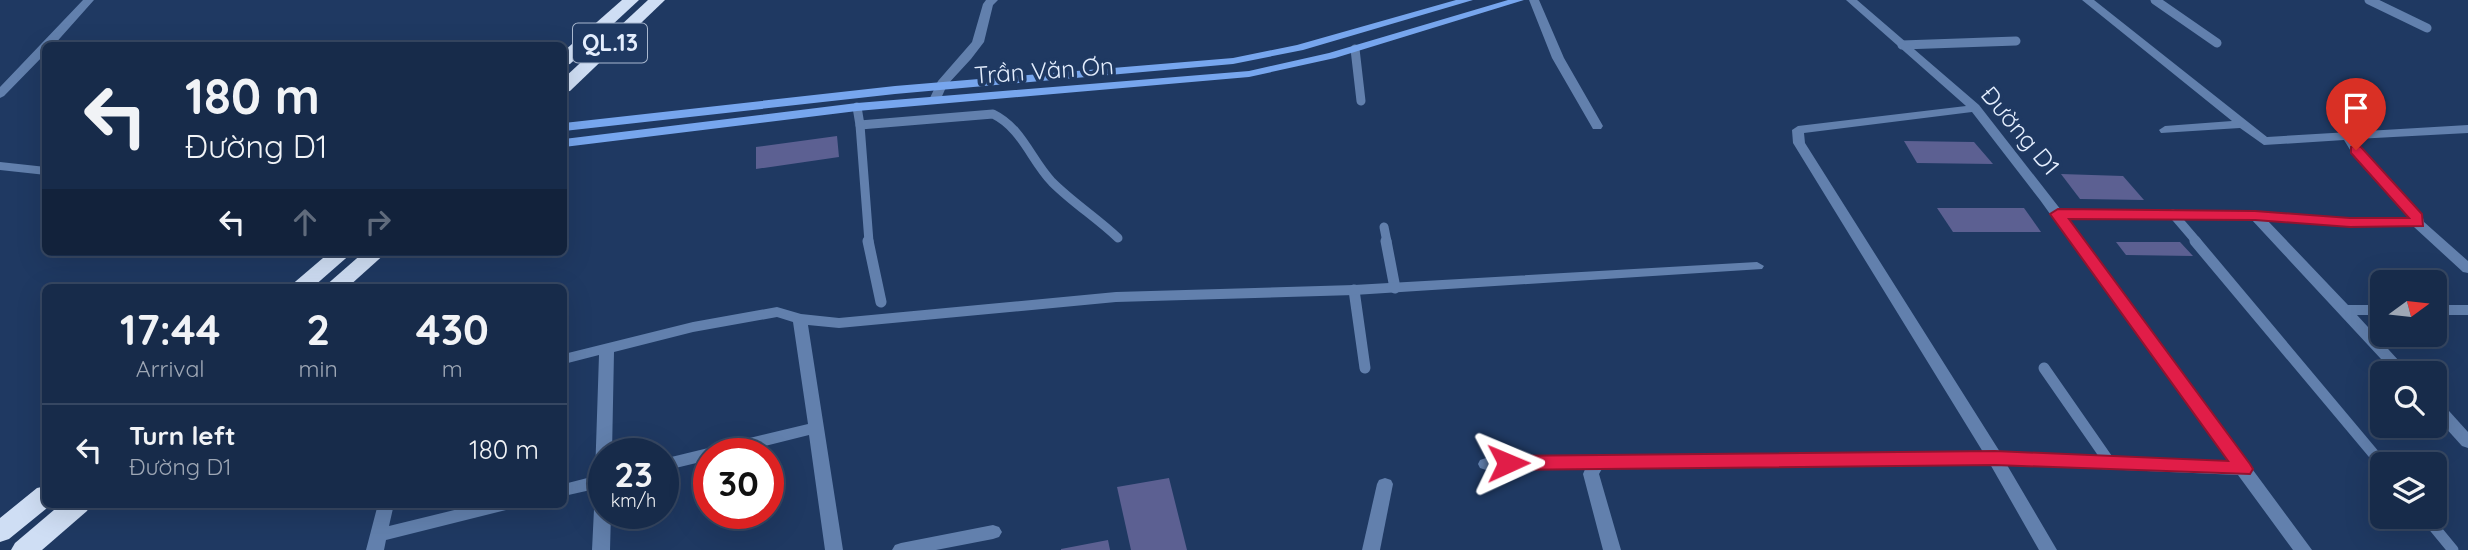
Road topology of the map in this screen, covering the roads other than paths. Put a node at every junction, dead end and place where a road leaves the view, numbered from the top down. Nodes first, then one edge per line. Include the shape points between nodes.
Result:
1 (89, 0) edge
2 (631, 0) edge
3 (657, 0) edge
4 (993, 0) edge
5 (1468, 0) edge
6 (1519, 0) edge
7 (1534, 0) edge
8 (1851, 0) edge
9 (2087, 0) edge
10 (2155, 0) edge
11 (2369, 0) edge
12 (2427, 28) dead end
13 (2016, 41) dead end
14 (50, 42) edge
15 (2217, 43) dead end
16 (1902, 45) junction
17 (1355, 49) junction
18 (42, 50) edge
19 (567, 57) edge
20 (567, 84) edge
21 (938, 87) junction
22 (0, 94) edge
23 (935, 100) junction
24 (1361, 101) dead end
25 (857, 107) junction
26 (1975, 108) junction
27 (2243, 124) junction
28 (860, 125) junction
29 (1597, 126) dead end
30 (567, 127) edge
31 (2468, 129) edge
32 (2165, 130) dead end
33 (2348, 135) junction
34 (567, 143) edge
35 (0, 166) edge
36 (42, 171) edge
37 (2058, 214) junction
38 (2173, 214) junction
39 (2255, 215) junction
40 (2417, 223) junction
41 (1384, 227) dead end
42 (1118, 237) dead end
43 (338, 256) edge
44 (372, 256) edge
45 (1757, 266) dead end
46 (2468, 270) edge
47 (304, 284) edge
48 (339, 284) edge
49 (1395, 288) junction
50 (1354, 290) junction
51 (881, 302) dead end
52 (2343, 310) junction
53 (2370, 310) edge
54 (2447, 310) edge
55 (2468, 310) edge
56 (800, 319) junction
57 (607, 350) junction
58 (567, 358) edge
59 (2392, 361) edge
60 (1364, 368) dead end
61 (2044, 368) dead end
62 (2447, 419) edge
63 (816, 428) junction
64 (604, 438) edge
65 (776, 438) edge
66 (2468, 441) edge
67 (2372, 452) edge
68 (1995, 458) junction
69 (2110, 463) junction
70 (1486, 464) dead end
71 (1594, 468) junction
72 (2244, 469) junction
73 (588, 484) edge
74 (1385, 484) dead end
75 (567, 489) edge
76 (42, 498) edge
77 (73, 508) edge
78 (385, 508) edge
79 (493, 508) edge
80 (602, 529) edge
81 (2436, 529) edge
82 (0, 532) edge
83 (993, 532) dead end
84 (377, 543) edge
85 (24, 550) edge
86 (601, 550) edge
87 (834, 550) edge
88 (901, 550) edge
89 (1371, 550) edge
90 (1612, 550) edge
91 (2048, 550) edge
92 (2303, 550) edge
93 (2453, 550) edge

1 - 14 street
2 - 19 highway, QL.13
3 - 20 highway, QL.13
4 - 21 street via 979,41
5 - 21 street, Trần Văn Ơn via 1299,48 1233,61
6 - 17 street, Trần Văn Ơn
7 - 29 street via 1558,58
8 - 16 street, Đường D1
9 - 27 street
10 - 15 lane
11 - 12 lane
13 - 16 lane
16 - 26 street, Đường D1
17 - 23 street, Trần Văn Ơn via 1217,79
17 - 24 lane
18 - 22 street
21 - 23 street
21 - 30 street, Trần Văn Ơn
23 - 25 street, Trần Văn Ơn
25 - 28 lane
25 - 34 street, Trần Văn Ơn
26 - 37 street, Đường D1
26 - 68 street via 1931,117 1836,122 1797,130 1799,143
27 - 32 street
27 - 33 street via 2264,141
28 - 42 lane via 993,114 1016,131 1049,179 1076,206
28 - 51 lane via 867,235
31 - 33 street
33 - 40 street via 2356,150 2417,217
35 - 36 street
37 - 38 street
37 - 72 street, Đường D1
38 - 39 street
38 - 67 lane
39 - 40 street
39 - 52 street
40 - 46 street
41 - 49 lane
43 - 47 highway
44 - 48 highway
45 - 49 street
49 - 50 street
50 - 56 street via 1116,297 839,323
50 - 60 lane
52 - 53 street
52 - 59 street
54 - 55 street
56 - 57 street via 777,312 743,317
56 - 63 street
57 - 58 street
57 - 64 street
61 - 69 lane
62 - 66 street
63 - 65 street
63 - 87 street
68 - 69 street
68 - 71 street
68 - 91 street
69 - 72 street
70 - 71 street
71 - 90 street
72 - 92 street, Đường D1
73 - 75 street
74 - 89 street
76 - 82 highway
77 - 85 highway
78 - 84 street
79 - 84 street
80 - 86 street
81 - 93 lane
83 - 88 street

